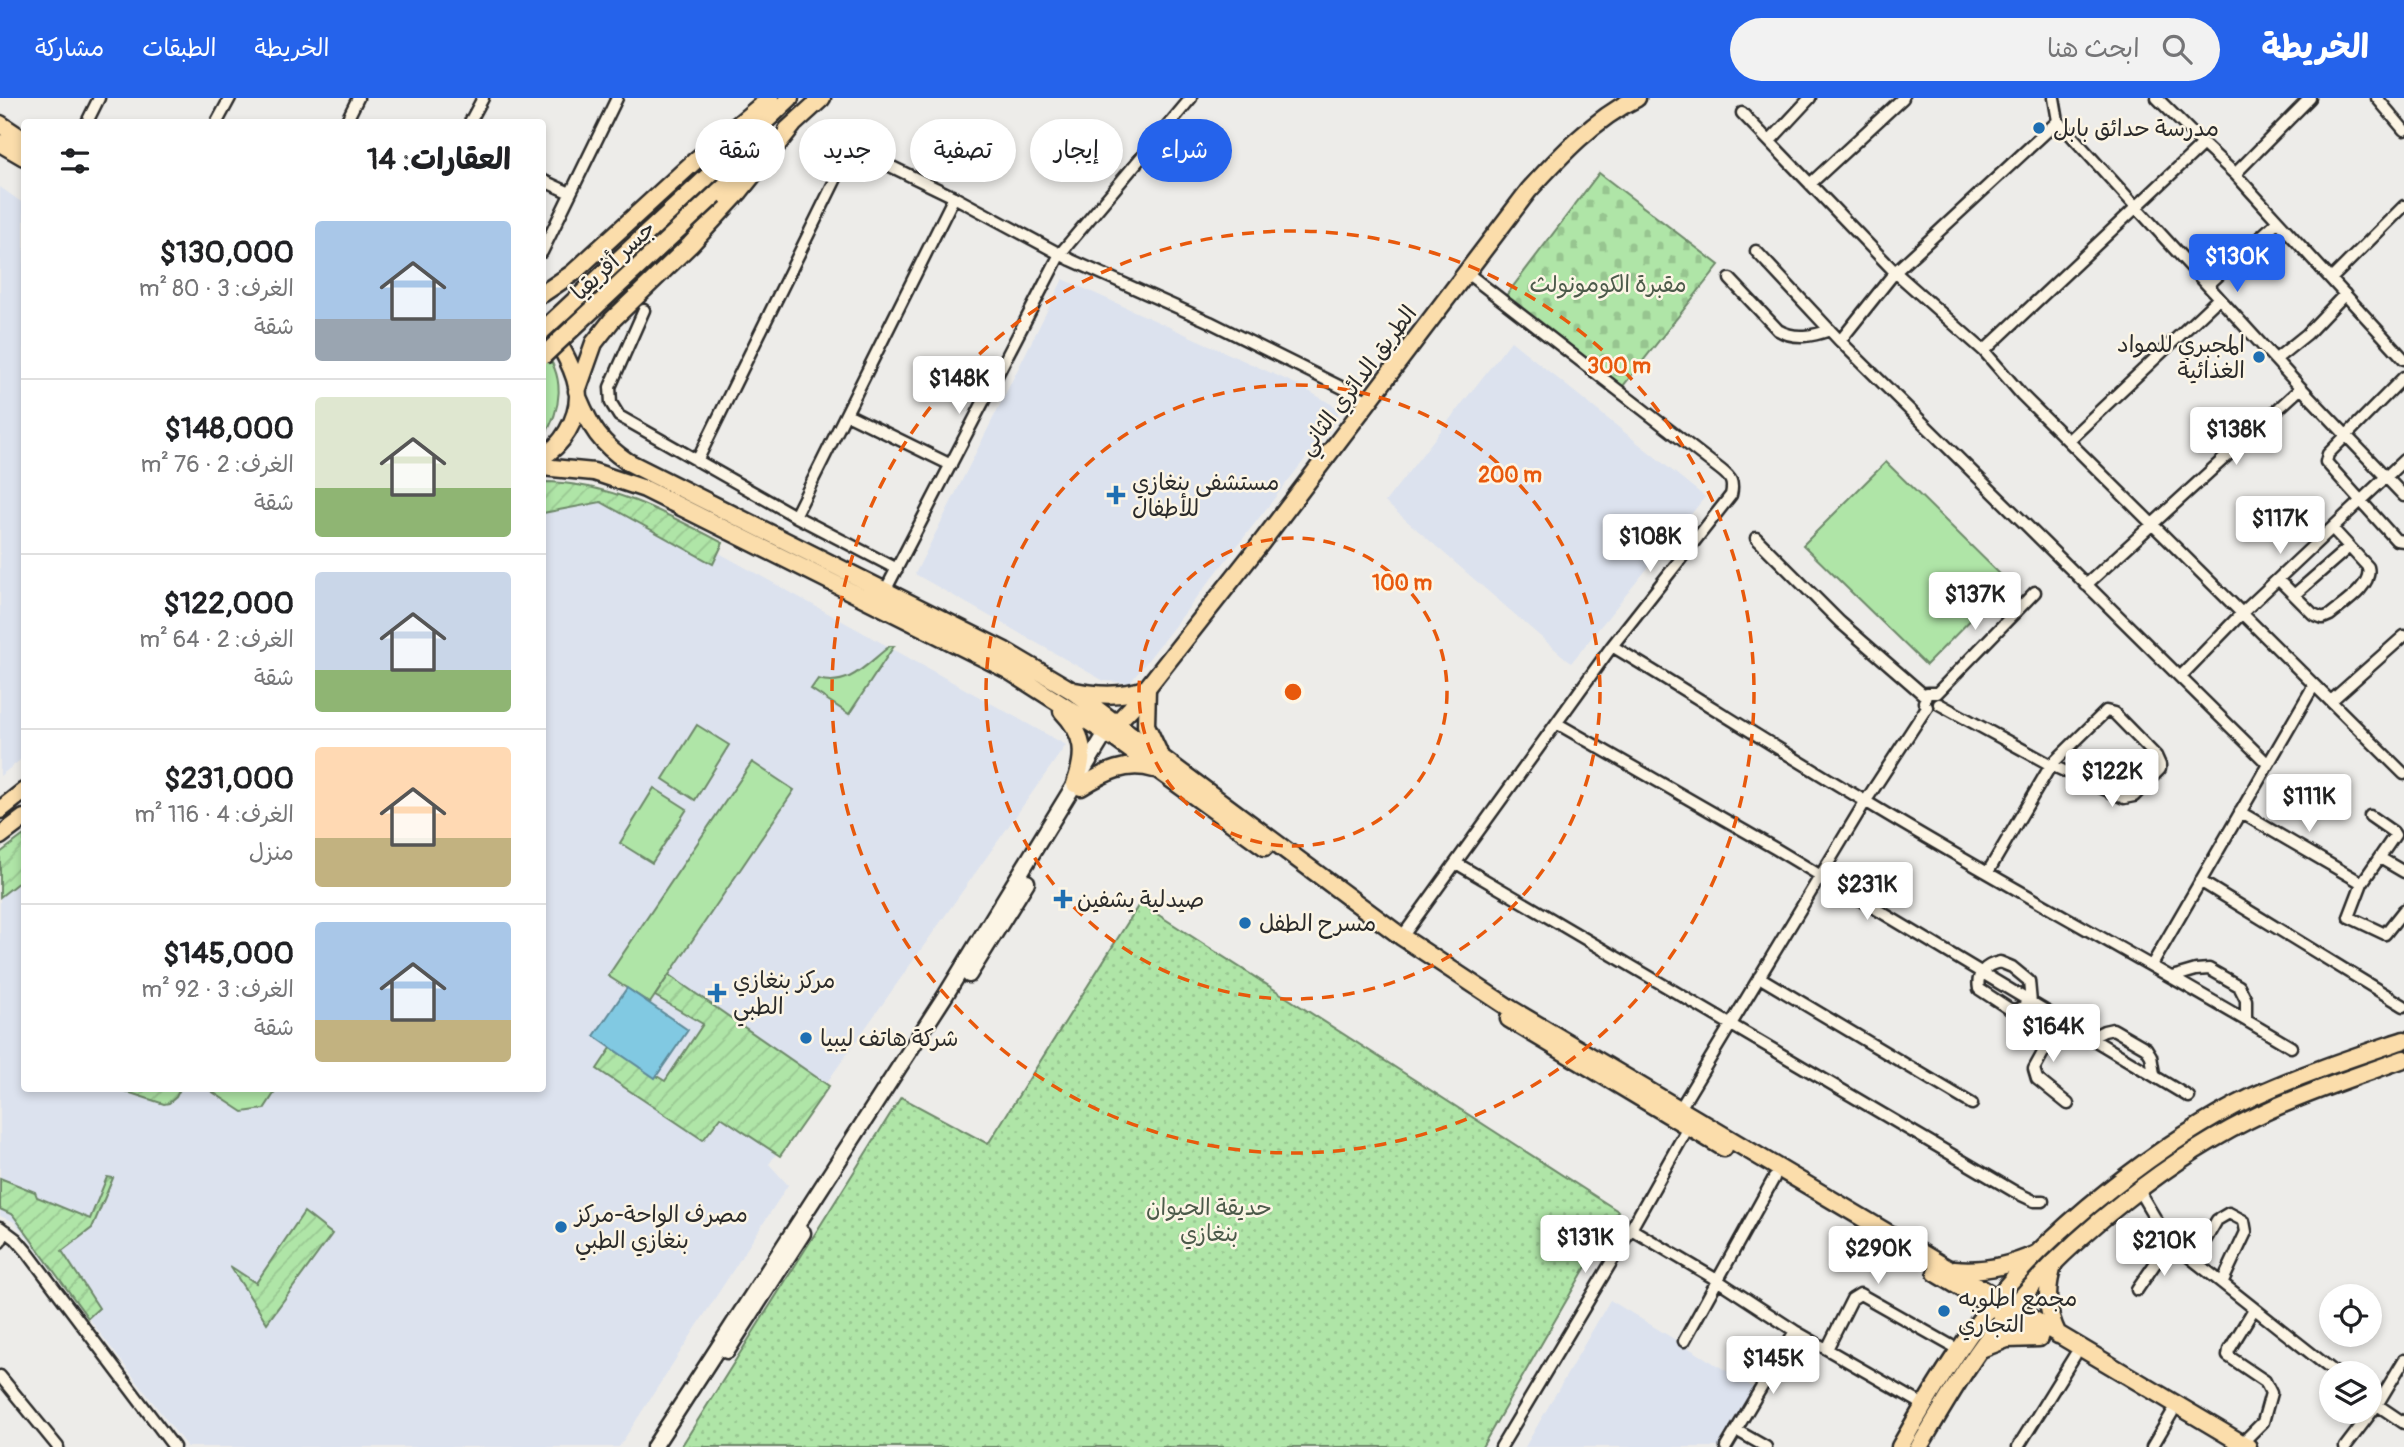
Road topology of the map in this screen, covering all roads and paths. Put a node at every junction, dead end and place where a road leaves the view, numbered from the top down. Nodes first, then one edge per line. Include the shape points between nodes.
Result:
1 (99, 98) edge
2 (214, 98) edge
3 (358, 98) edge
4 (483, 98) edge
5 (617, 98) edge
6 (771, 98) edge
7 (790, 98) edge
8 (822, 98) edge
9 (1191, 98) edge
10 (1637, 98) edge
11 (1810, 98) edge
12 (1903, 98) edge
13 (2054, 98) edge
14 (2157, 98) edge
15 (2310, 98) edge
16 (2377, 98) edge
17 (228, 101) edge
18 (1742, 113) dead end
19 (88, 119) edge
20 (219, 119) edge
21 (348, 119) edge
22 (472, 119) edge
23 (2058, 121) junction
24 (0, 124) edge
25 (793, 125) junction
26 (2404, 130) edge
27 (21, 138) edge
28 (1770, 141) junction
29 (0, 143) edge
30 (2203, 144) junction
31 (21, 155) edge
32 (2235, 174) junction
33 (546, 182) edge
34 (1810, 184) junction
35 (570, 193) junction
36 (954, 197) junction
37 (2404, 206) edge
38 (2136, 207) junction
39 (2278, 221) junction
40 (546, 244) edge
41 (1756, 251) dead end
42 (1060, 254) junction
43 (1895, 272) junction
44 (1467, 273) junction
45 (1730, 279) dead end
46 (2331, 279) junction
47 (2208, 285) junction
48 (546, 290) edge
49 (2345, 294) junction
50 (2219, 298) junction
51 (644, 310) dead end
52 (546, 326) edge
53 (1830, 330) junction
54 (546, 333) edge
55 (1840, 341) junction
56 (1984, 351) junction
57 (546, 353) edge
58 (2276, 359) junction
59 (2404, 359) edge
60 (2404, 377) edge
61 (2301, 388) junction
62 (578, 394) junction
63 (1369, 401) junction
64 (847, 414) junction
65 (2347, 435) junction
66 (2069, 440) junction
67 (546, 453) edge
68 (2404, 460) edge
69 (697, 461) junction
70 (951, 465) junction
71 (546, 467) edge
72 (2386, 477) junction
73 (2404, 496) edge
74 (2361, 501) junction
75 (794, 516) junction
76 (2151, 524) junction
77 (2332, 528) junction
78 (1756, 538) dead end
79 (2404, 541) edge
80 (2349, 547) junction
81 (897, 569) junction
82 (2278, 579) junction
83 (2086, 585) junction
84 (886, 591) junction
85 (2035, 592) dead end
86 (2294, 595) junction
87 (2242, 613) junction
88 (2404, 636) edge
89 (1612, 646) junction
90 (2180, 677) junction
91 (2314, 685) junction
92 (1147, 688) junction
93 (1071, 690) junction
94 (1046, 694) junction
95 (1925, 695) junction
96 (1938, 699) junction
97 (2331, 701) junction
98 (1927, 707) junction
99 (1558, 724) junction
100 (1114, 730) junction
101 (1160, 764) junction
102 (2268, 764) junction
103 (2051, 765) junction
104 (2404, 774) edge
105 (1078, 785) junction
106 (21, 793) edge
107 (1865, 802) junction
108 (0, 810) edge
109 (2241, 812) junction
110 (2370, 816) dead end
111 (21, 820) edge
112 (0, 836) edge
113 (2380, 858) junction
114 (1456, 863) junction
115 (1988, 872) junction
116 (2404, 872) edge
117 (1819, 876) junction
118 (2200, 881) junction
119 (2362, 883) junction
120 (2404, 909) edge
121 (1402, 937) junction
122 (2152, 965) junction
123 (1981, 972) junction
124 (1759, 976) junction
125 (2172, 977) junction
126 (2031, 1003) junction
127 (2404, 1006) edge
128 (2061, 1020) junction
129 (2246, 1020) junction
130 (1731, 1023) junction
131 (2092, 1037) junction
132 (2404, 1040) edge
133 (2291, 1048) dead end
134 (2404, 1059) edge
135 (2154, 1074) junction
136 (2189, 1097) dead end
137 (1972, 1104) dead end
138 (2068, 1104) dead end
139 (1684, 1118) junction
140 (1774, 1178) junction
141 (2139, 1191) junction
142 (2043, 1201) dead end
143 (1631, 1228) junction
144 (3, 1229) edge
145 (0, 1242) edge
146 (2171, 1245) junction
147 (2036, 1254) junction
148 (2194, 1260) junction
149 (2054, 1263) junction
150 (1948, 1268) junction
151 (1717, 1280) junction
152 (2222, 1283) junction
153 (2137, 1290) dead end
154 (1994, 1302) junction
155 (2254, 1309) junction
156 (2009, 1311) junction
157 (1795, 1331) junction
158 (2054, 1338) junction
159 (1684, 1341) dead end
160 (1827, 1349) junction
161 (1981, 1349) junction
162 (1959, 1350) junction
163 (2075, 1355) junction
164 (2404, 1360) edge
165 (2320, 1361) edge
166 (0, 1376) edge
167 (2382, 1390) edge
168 (1924, 1405) junction
169 (2382, 1408) edge
170 (2172, 1413) junction
171 (2404, 1423) edge
172 (2359, 1424) edge
173 (1736, 1430) junction
174 (2240, 1446) edge
175 (58, 1447) edge
176 (174, 1447) edge
177 (654, 1447) edge
178 (666, 1447) edge
179 (1501, 1447) edge
180 (1726, 1447) edge
181 (1766, 1447) edge
182 (1900, 1447) edge
183 (1919, 1447) edge
184 (2018, 1447) edge
185 (2152, 1447) edge
186 (2345, 1447) edge

1 - 19 street
2 - 17 street
3 - 21 street
4 - 22 street
5 - 35 street
6 - 48 main road via 573,273
7 - 52 main road, جسر أفريقيا, bridge
8 - 25 main road
9 - 42 street
10 - 44 main road, الطريق الدائري الثاني via 1595,124 1560,156
11 - 28 street
12 - 34 street
13 - 23 street
14 - 30 street
15 - 32 street
16 - 26 street
17 - 20 street
18 - 28 street
23 - 38 street
23 - 43 street
24 - 27 main road
25 - 57 main road, جسر أفريقيا, bridge
25 - 62 main road via 690,245 612,320 594,343
28 - 34 street
29 - 31 main road
30 - 32 street
30 - 38 street
32 - 39 street
33 - 35 street
34 - 43 street
35 - 40 street
36 - 42 street
36 - 64 street
36 - 69 street via 857,150 848,153
37 - 46 street
38 - 47 street
38 - 56 street
39 - 46 street
39 - 47 street
41 - 53 street
42 - 63 street
42 - 70 street
43 - 55 street
43 - 56 street
44 - 63 main road, الطريق الدائري الثاني
44 - 89 street via 1731,478 1731,495
45 - 53 street via 1784,334 1811,336
46 - 49 street
47 - 50 street
49 - 58 street
49 - 59 street
50 - 58 street
50 - 66 street
51 - 69 street via 610,387 611,403 627,422
53 - 55 street
54 - 62 main road via 562,349
55 - 83 street
56 - 66 street
58 - 61 street
60 - 65 street
61 - 65 street
61 - 76 street
62 - 67 main road via 570,425
62 - 84 main road via 596,435 628,462
63 - 92 main road, الطريق الدائري الثاني
64 - 70 street
64 - 75 street
65 - 72 street
65 - 74 street via 2326,462
66 - 76 street
68 - 72 street
69 - 75 street
70 - 81 street
71 - 94 main road via 594,472 645,489 976,652
72 - 73 street
72 - 74 street
74 - 77 street
74 - 79 street via 2396,540
75 - 81 street
76 - 83 street
76 - 87 street
77 - 80 street
77 - 82 street
78 - 95 street via 1840,622
80 - 86 street
80 - 86 street via 2368,567 2370,576 2330,615 2318,617
81 - 84 street
82 - 86 street
82 - 87 street
83 - 90 street
84 - 93 main road
85 - 96 street
87 - 90 street
87 - 91 street
88 - 97 street
89 - 99 street
89 - 107 street
90 - 102 street
91 - 97 street
91 - 102 street
92 - 93 main road via 1109,695
92 - 100 main road, الطريق الدائري الثاني
92 - 101 main road via 1146,725
93 - 100 main road
94 - 100 main road
94 - 105 main road via 1071,720 1081,741
95 - 96 street via 1930,692
95 - 98 street
96 - 98 street via 1934,708
96 - 103 street
97 - 104 street
98 - 107 street
99 - 114 street
99 - 117 street
100 - 101 main road
100 - 105 main road
101 - 105 main road via 1113,769
101 - 121 main road
101 - 139 main road via 1436,971 1525,1030
102 - 109 street
103 - 103 street via 2126,798 2134,796 2160,769 2156,756 2109,710
103 - 115 street
105 - 177 main road
105 - 178 main road via 1000,928
106 - 108 main road
107 - 115 street
107 - 117 street
109 - 118 street
109 - 119 street
110 - 113 street via 2395,833
111 - 112 main road
113 - 116 street
113 - 119 street
114 - 121 street
114 - 130 street
115 - 122 street
117 - 123 street
117 - 124 street
118 - 122 street
118 - 127 street
119 - 120 street via 2348,914 2352,920 2385,934
121 - 139 main road
122 - 125 street
123 - 126 street
123 - 126 street via 1979,989 1997,1003 2015,1010
123 - 126 street via 1995,963 2012,967 2029,981
124 - 130 street
124 - 137 street
125 - 129 street
125 - 129 street via 2209,969 2239,986 2246,1000
126 - 128 street
128 - 131 street
128 - 138 street via 2034,1069 2037,1079
129 - 133 street
130 - 139 street
130 - 142 street via 2017,1193
131 - 135 street
131 - 135 street via 2113,1029 2146,1048
132 - 147 main road via 2301,1076 2209,1121 2109,1191
134 - 141 main road via 2263,1113 2202,1147
135 - 136 street
139 - 140 main road
139 - 143 street
139 - 150 main road
140 - 151 street
140 - 154 main road
141 - 146 street
141 - 149 main road
143 - 151 street
143 - 179 street
144 - 145 street
144 - 176 street via 28,1253
146 - 148 street
146 - 153 street
147 - 150 main road via 2002,1267
147 - 154 main road
148 - 152 street
148 - 152 street via 2221,1217 2229,1213 2244,1222 2246,1232
149 - 156 main road
149 - 158 main road via 2047,1292
150 - 154 main road
151 - 157 street
151 - 159 street
152 - 155 street
154 - 156 main road
154 - 162 main road
155 - 165 street
155 - 174 street via 2228,1356 2265,1381 2270,1398 2263,1422
156 - 158 main road
156 - 161 main road
157 - 160 street
157 - 173 street
158 - 161 main road via 2007,1339
158 - 163 main road
158 - 174 main road
160 - 162 street via 1852,1299 1860,1294
160 - 168 street
161 - 183 main road
162 - 168 main road
163 - 170 main road
163 - 184 street
164 - 167 street
166 - 175 street
168 - 182 main road
169 - 171 street
170 - 174 main road
170 - 185 street
172 - 186 street
173 - 180 street
173 - 181 street

